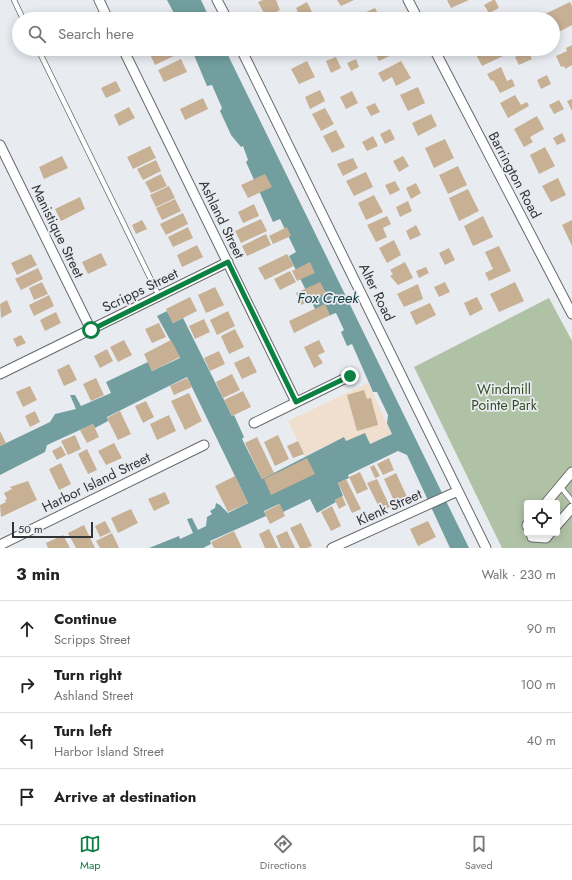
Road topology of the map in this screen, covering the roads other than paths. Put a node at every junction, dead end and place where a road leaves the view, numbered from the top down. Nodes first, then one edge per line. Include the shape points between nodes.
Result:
1 (14, 0) edge
2 (99, 0) edge
3 (217, 0) edge
4 (408, 0) edge
5 (20, 12) edge
6 (105, 12) edge
7 (223, 12) edge
8 (414, 12) edge
9 (41, 56) edge
10 (126, 56) edge
11 (244, 56) edge
12 (438, 56) edge
13 (0, 145) edge
14 (228, 262) junction
15 (159, 296) junction
16 (572, 314) edge
17 (91, 330) junction
18 (0, 374) edge
19 (350, 376) dead end
20 (296, 402) junction
21 (254, 423) dead end
22 (204, 445) dead end
23 (572, 472) edge
24 (560, 486) junction
25 (454, 492) junction
26 (548, 500) edge
27 (572, 501) edge
28 (572, 508) edge
29 (560, 522) edge
30 (532, 536) edge
31 (548, 536) edge
32 (0, 544) edge
33 (332, 548) edge
34 (486, 548) edge

1 - 5 lane
2 - 6 street
3 - 7 street
4 - 8 street
9 - 15 lane
10 - 14 street, Ashland Street
11 - 25 street, Alter Road
12 - 16 street, Barrington Road
13 - 17 street, Manistique Street
14 - 15 street, Scripps Street
14 - 20 street, Ashland Street
15 - 17 street, Scripps Street
17 - 18 street, Scripps Street
19 - 20 street
20 - 21 street
22 - 32 street, Harbor Island Street
23 - 24 street
24 - 26 street
24 - 27 lane
25 - 33 street, Klenk Street
25 - 34 street, Alter Road
28 - 29 street
30 - 31 street

